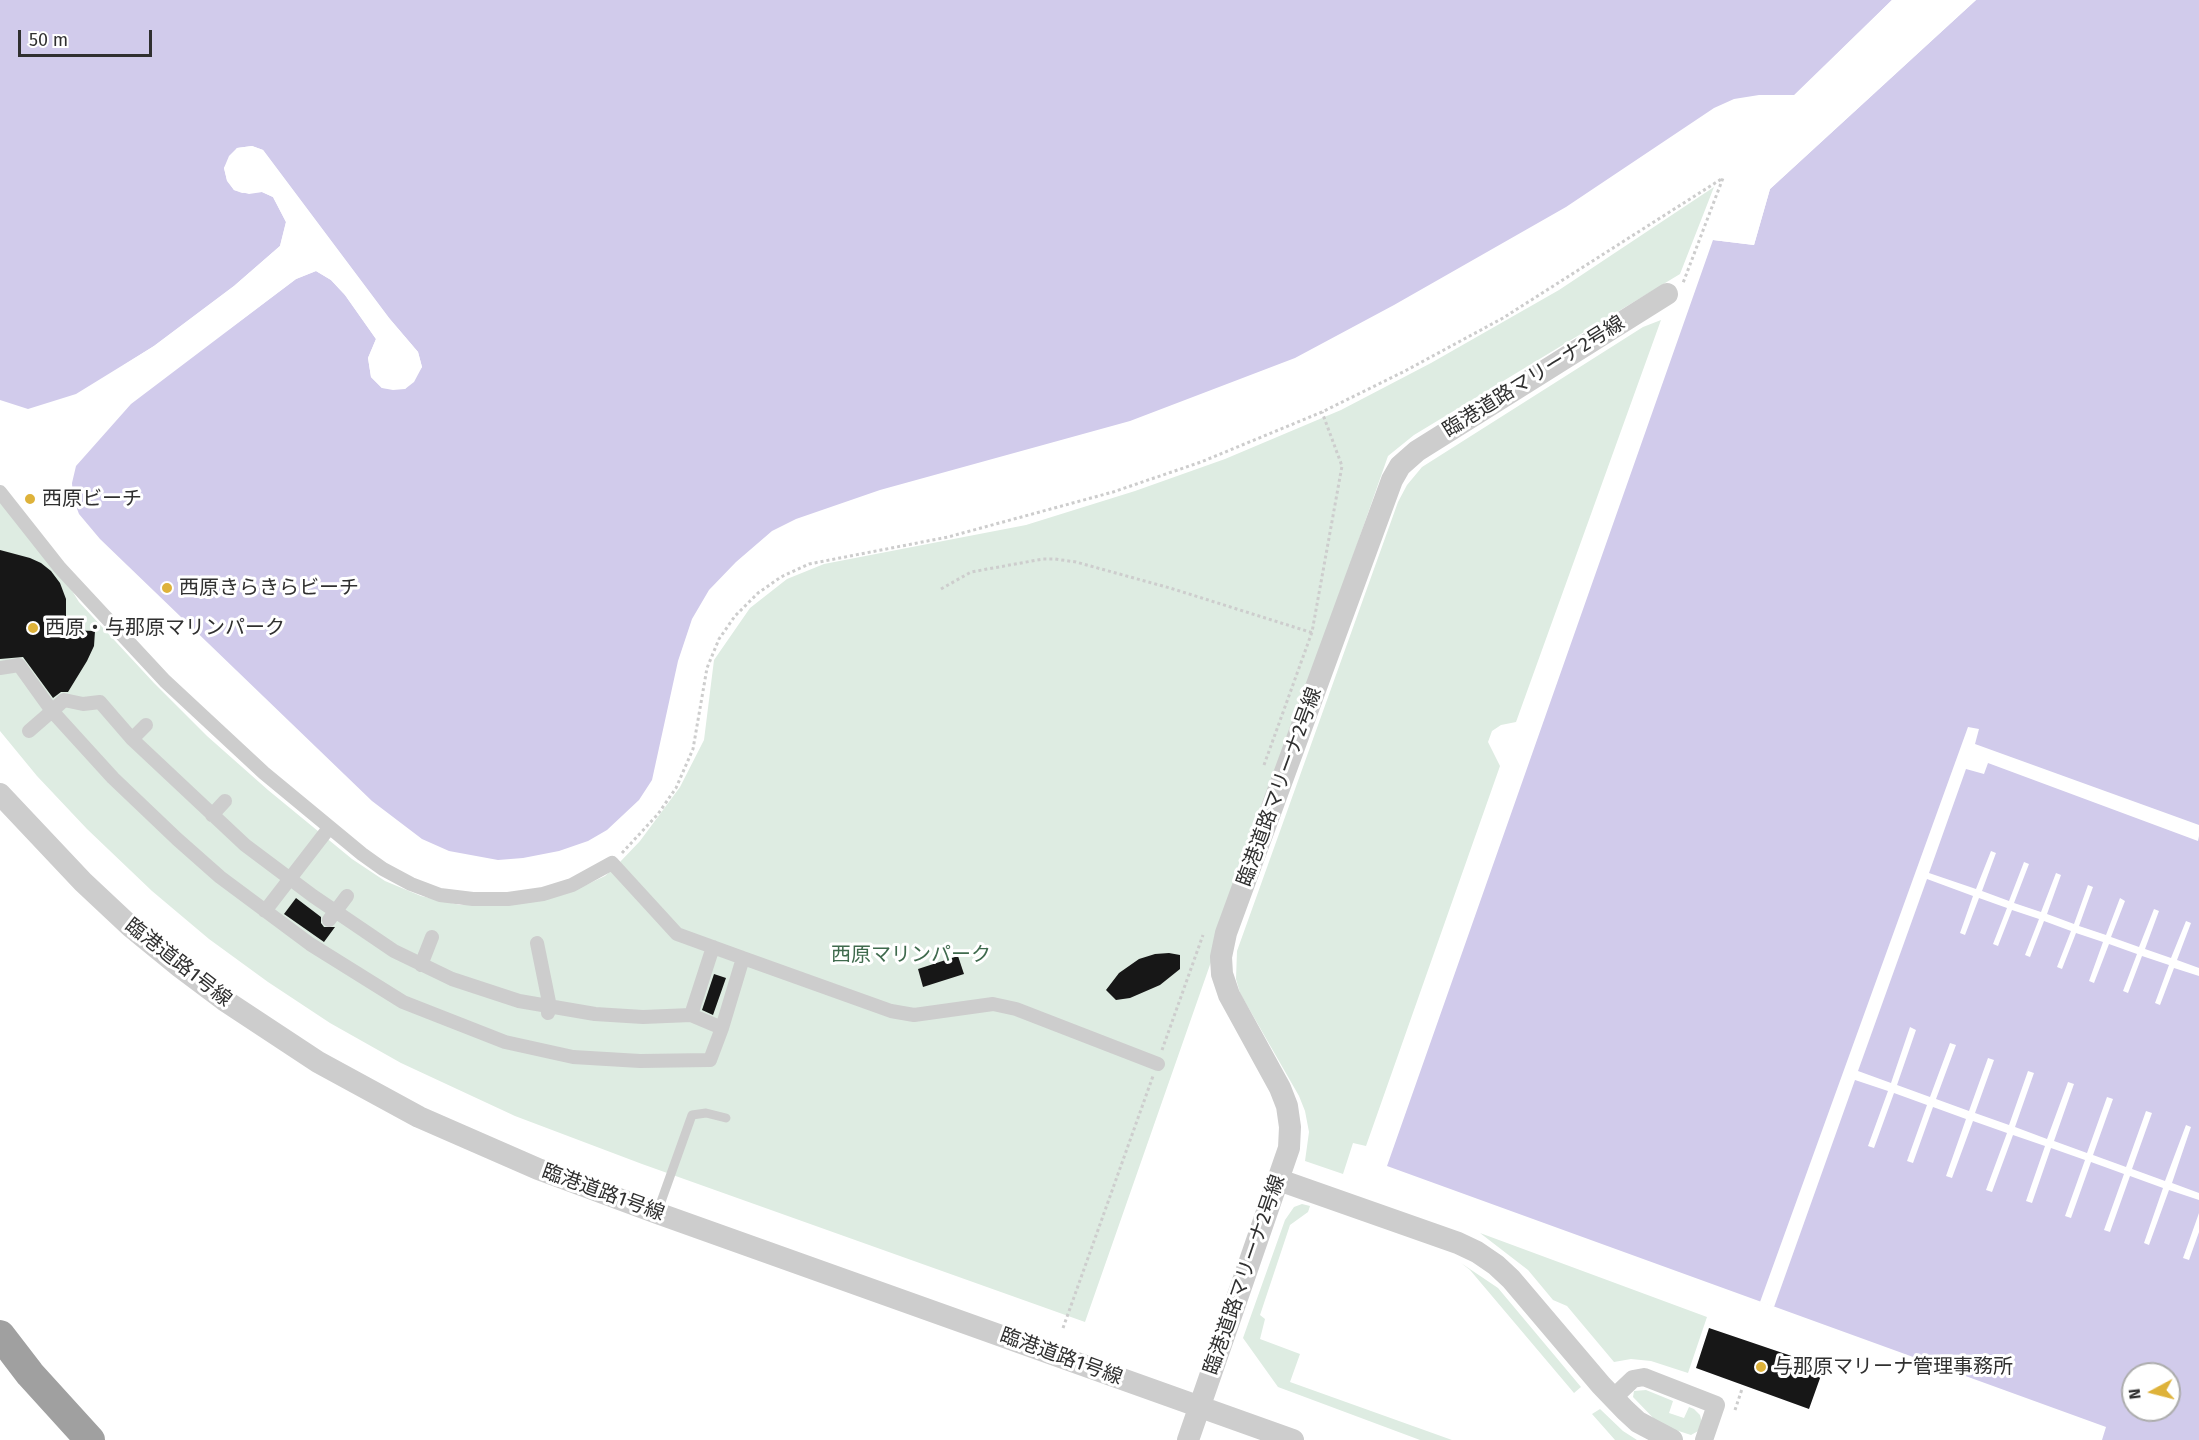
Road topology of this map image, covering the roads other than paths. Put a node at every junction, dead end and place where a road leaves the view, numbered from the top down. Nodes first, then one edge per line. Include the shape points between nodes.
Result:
1 (1675, 289) road end
2 (0, 492) edge
3 (0, 668) edge
4 (52, 711) junction
5 (146, 725) dead end
6 (29, 731) dead end
7 (132, 739) junction
8 (0, 794) edge
9 (225, 801) dead end
10 (212, 815) junction
11 (329, 828) junction
12 (290, 879) junction
13 (347, 896) dead end
14 (265, 911) junction
15 (332, 916) junction
16 (432, 937) dead end
17 (537, 944) dead end
18 (713, 947) junction
19 (743, 958) junction
20 (421, 965) junction
21 (549, 1011) junction
22 (691, 1015) junction
23 (722, 1028) junction
24 (1158, 1064) road end
25 (726, 1118) dead end
26 (1280, 1180) junction
27 (657, 1213) junction
28 (0, 1335) edge
29 (1613, 1398) junction
30 (1200, 1407) junction
31 (90, 1440) edge
32 (1188, 1440) edge
33 (1293, 1440) edge
34 (1671, 1440) edge
35 (1704, 1440) edge

1 - 26 street, 臨港道路マリーナ2号線 via 1417,451 1400,466 1392,480 1226,933 1221,957 1229,995 1287,1106 1289,1148
2 - 11 street via 60,568 165,681
3 - 4 street via 19,665
4 - 6 street
4 - 7 street via 64,700 100,702
4 - 14 street via 113,778 177,839
5 - 7 street
7 - 10 street via 169,781
8 - 27 street, 臨港道路1号線 via 131,927 270,1032 419,1117 538,1169
9 - 10 street
10 - 12 street via 242,848
11 - 12 street
11 - 18 street via 376,864 411,885 440,895 508,899 543,894 572,885 612,863 677,934
12 - 14 street
12 - 15 street
13 - 15 street
14 - 23 street via 352,972 403,1002 504,1042 573,1057 710,1060
15 - 20 street via 380,946
16 - 20 street
17 - 21 street
18 - 19 street
18 - 22 street
19 - 23 street
19 - 24 street via 891,1011 914,1015 993,1004 1016,1009
20 - 21 street via 461,987
21 - 22 street via 643,1017
22 - 23 street
25 - 27 lane via 706,1113 692,1115
26 - 29 street via 1477,1252 1511,1279
26 - 30 street, 臨港道路マリーナ2号線
27 - 30 street, 臨港道路1号線
28 - 31 highway
29 - 34 street via 1638,1422
29 - 35 street via 1633,1379 1644,1377 1716,1405
30 - 32 street, 臨港道路マリーナ2号線
30 - 33 street, 臨港道路1号線

